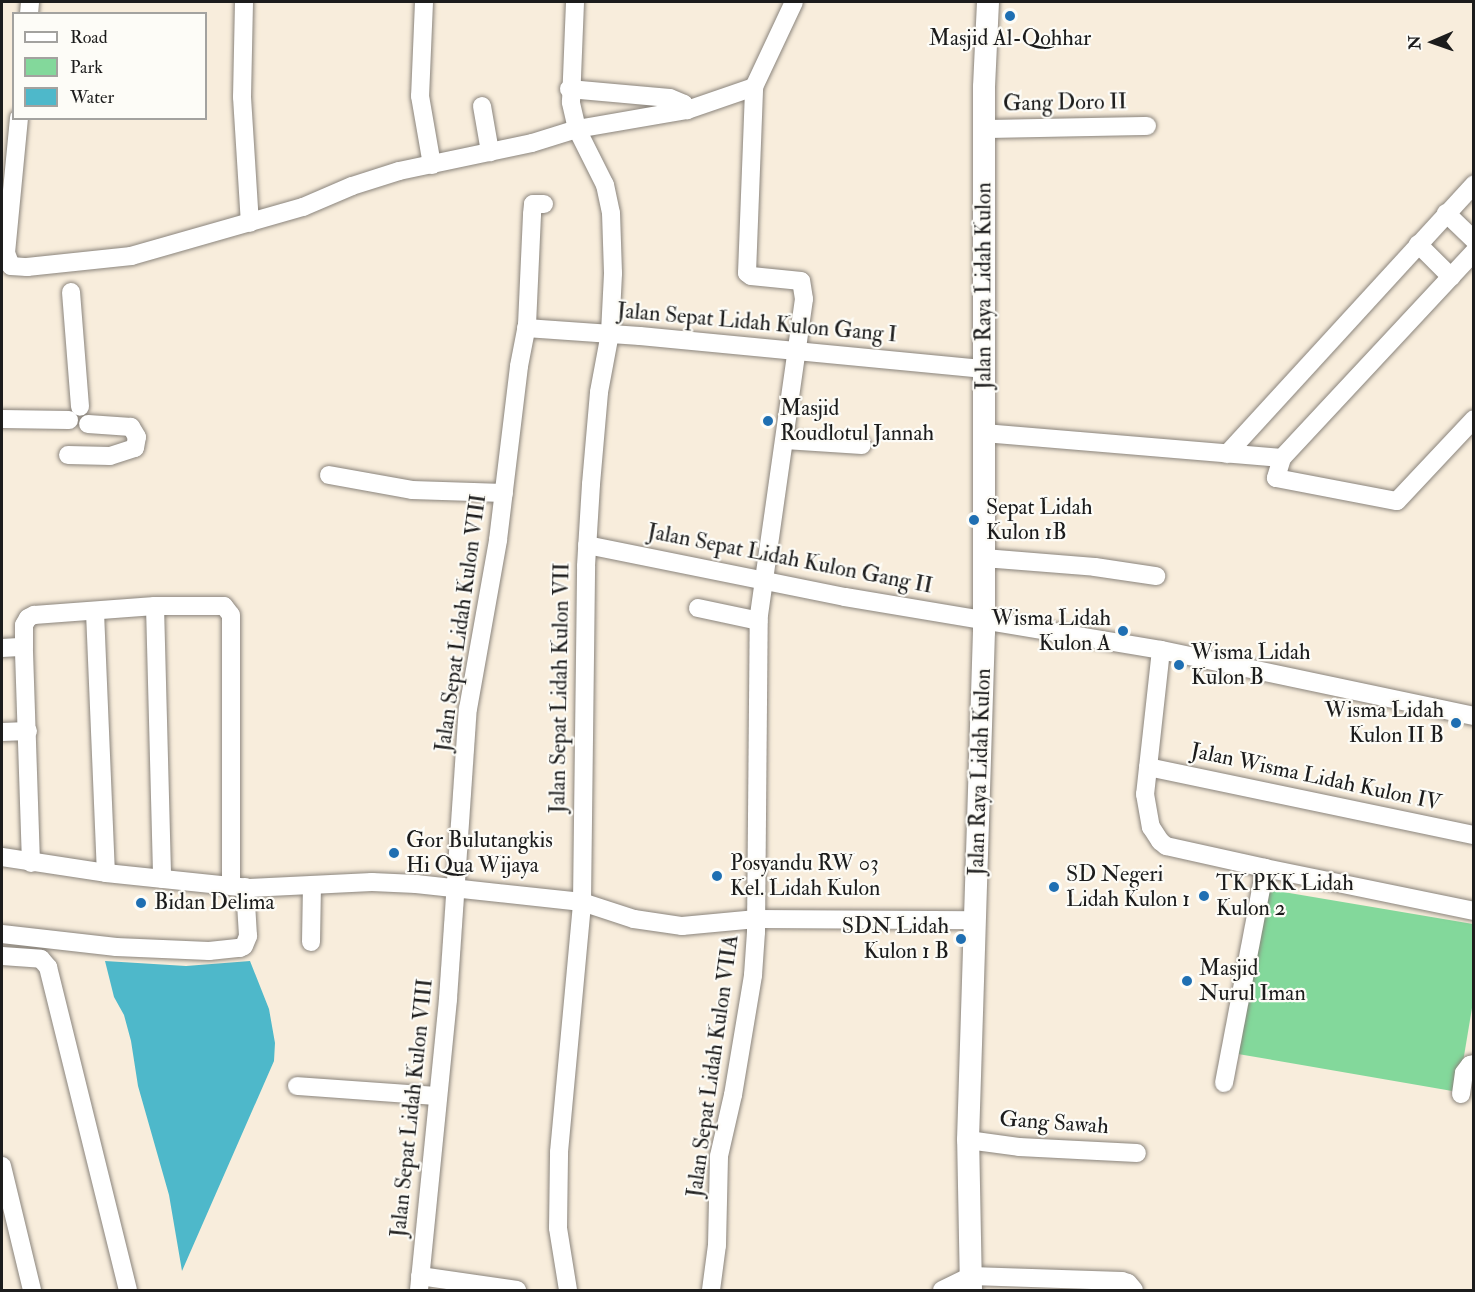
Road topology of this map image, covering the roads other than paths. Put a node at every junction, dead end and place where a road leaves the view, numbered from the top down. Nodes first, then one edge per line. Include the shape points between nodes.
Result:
1 (244, 2) edge
2 (424, 2) edge
3 (575, 2) edge
4 (774, 2) edge
5 (988, 2) edge
6 (793, 3) edge
7 (754, 87) junction
8 (569, 89) junction
9 (482, 106) dead end
10 (687, 110) junction
11 (20, 120) edge
12 (1147, 126) dead end
13 (577, 129) junction
14 (984, 129) junction
15 (490, 152) junction
16 (432, 165) junction
17 (1473, 184) edge
18 (544, 204) dead end
19 (1446, 213) junction
20 (250, 223) junction
21 (1473, 240) edge
22 (1418, 243) junction
23 (1473, 252) edge
24 (1451, 277) junction
25 (71, 292) dead end
26 (526, 328) junction
27 (609, 333) junction
28 (797, 351) junction
29 (984, 369) junction
30 (74, 414) junction
31 (2, 419) edge
32 (1473, 419) edge
33 (984, 433) junction
34 (785, 440) junction
35 (862, 446) dead end
36 (1227, 454) junction
37 (68, 455) dead end
38 (1282, 458) junction
39 (329, 474) dead end
40 (504, 493) junction
41 (587, 545) junction
42 (984, 558) junction
43 (1156, 576) dead end
44 (764, 581) junction
45 (155, 606) junction
46 (698, 608) dead end
47 (95, 612) junction
48 (984, 620) junction
49 (759, 621) junction
50 (2, 648) edge
51 (24, 648) junction
52 (1161, 650) junction
53 (1473, 716) edge
54 (28, 731) junction
55 (2, 732) edge
56 (1148, 767) junction
57 (1473, 835) edge
58 (2, 857) edge
59 (32, 863) junction
60 (1265, 868) junction
61 (106, 873) junction
62 (162, 879) junction
63 (312, 885) junction
64 (238, 886) junction
65 (457, 889) junction
66 (582, 903) junction
67 (1473, 911) edge
68 (757, 919) junction
69 (975, 920) junction
70 (2, 934) edge
71 (311, 942) dead end
72 (2, 956) edge
73 (1473, 1064) edge
74 (1224, 1083) dead end
75 (297, 1086) dead end
76 (1461, 1094) dead end
77 (438, 1096) junction
78 (968, 1140) junction
79 (1137, 1154) dead end
80 (2, 1166) edge
81 (420, 1283) edge
82 (971, 1283) edge
83 (32, 1290) edge
84 (128, 1290) edge
85 (517, 1290) edge
86 (568, 1290) edge
87 (717, 1290) edge
88 (942, 1290) edge
89 (1134, 1290) edge

1 - 20 street via 242,97
2 - 16 street via 420,96
3 - 8 street, Jalan Sepat Lidah Kulon VII
4 - 6 street
5 - 14 main road, Jalan Raya Lidah Kulon
6 - 7 street
7 - 10 street
7 - 28 street, Jalan Sepat Lidah Kulon VIIA via 747,273 803,284
8 - 10 street via 670,98 684,104
8 - 13 street, Jalan Sepat Lidah Kulon VII
9 - 15 street
10 - 13 street
11 - 20 street via 6,253 11,266 75,264 131,256
12 - 14 street, Gang Doro II
13 - 15 street
13 - 27 street, Jalan Sepat Lidah Kulon VII via 605,185 611,213
14 - 29 main road, Jalan Raya Lidah Kulon
15 - 16 street
16 - 20 street via 399,171
17 - 19 street
18 - 26 street, Jalan Sepat Lidah Kulon VIII via 533,204
19 - 21 street
19 - 22 street
22 - 24 street
22 - 36 street
23 - 24 street
24 - 38 street
25 - 30 street
26 - 27 street, Jalan Sepat Lidah Kulon Gang I
26 - 40 street, Jalan Sepat Lidah Kulon VIII
27 - 28 street, Jalan Sepat Lidah Kulon Gang I
27 - 41 street, Jalan Sepat Lidah Kulon VII via 599,392
28 - 29 street, Jalan Sepat Lidah Kulon Gang I
28 - 34 street, Jalan Sepat Lidah Kulon VIIA
29 - 33 main road, Jalan Raya Lidah Kulon
30 - 31 street
30 - 37 street via 84,408 90,416 88,424 131,427 137,437 135,448 110,456
32 - 38 street via 1397,501 1276,478
33 - 36 street
33 - 42 main road, Jalan Raya Lidah Kulon
34 - 35 street
34 - 44 street, Jalan Sepat Lidah Kulon VIIA
36 - 38 street
39 - 40 street via 412,490
40 - 65 street, Jalan Sepat Lidah Kulon VIII via 468,709
41 - 44 street, Jalan Sepat Lidah Kulon Gang II
41 - 66 street, Jalan Sepat Lidah Kulon VII
42 - 43 street
42 - 48 main road, Jalan Raya Lidah Kulon
44 - 48 street, Jalan Sepat Lidah Kulon Gang II
44 - 49 street, Jalan Sepat Lidah Kulon VIIA
45 - 47 street
45 - 62 street
45 - 64 street via 224,606 230,611
46 - 49 street
47 - 51 street via 30,616 24,625
47 - 61 street
48 - 52 street, Jalan Sepat Lidah Kulon Gang II
48 - 69 main road, Jalan Raya Lidah Kulon
49 - 68 street, Jalan Sepat Lidah Kulon VIIA
50 - 51 street
51 - 54 street
52 - 53 street, Jalan Sepat Lidah Kulon Gang II
52 - 56 street
54 - 55 street
54 - 59 street
56 - 57 street, Jalan Wisma Lidah Kulon IV
56 - 60 street via 1145,805 1151,827 1166,846
58 - 59 street
59 - 61 street
60 - 67 street
60 - 74 street
61 - 62 street
62 - 64 street
63 - 64 street
63 - 65 street via 372,882
63 - 71 street
64 - 70 street via 248,936 240,948 209,951 116,946
65 - 66 street
65 - 77 street, Jalan Sepat Lidah Kulon VIII
66 - 68 street via 657,924 682,926
66 - 86 street, Jalan Sepat Lidah Kulon VII via 559,1152 558,1228
68 - 69 street
68 - 87 street, Jalan Sepat Lidah Kulon VIIA via 753,975 719,1156
69 - 78 main road, Jalan Raya Lidah Kulon
72 - 84 street via 41,959 48,967
73 - 76 street via 1464,1073
75 - 77 street
77 - 81 street, Jalan Sepat Lidah Kulon VIII
78 - 79 street, Gang Sawah
78 - 82 main road, Jalan Raya Lidah Kulon
80 - 83 street
81 - 85 street
82 - 88 street
82 - 89 street via 1122,1281

